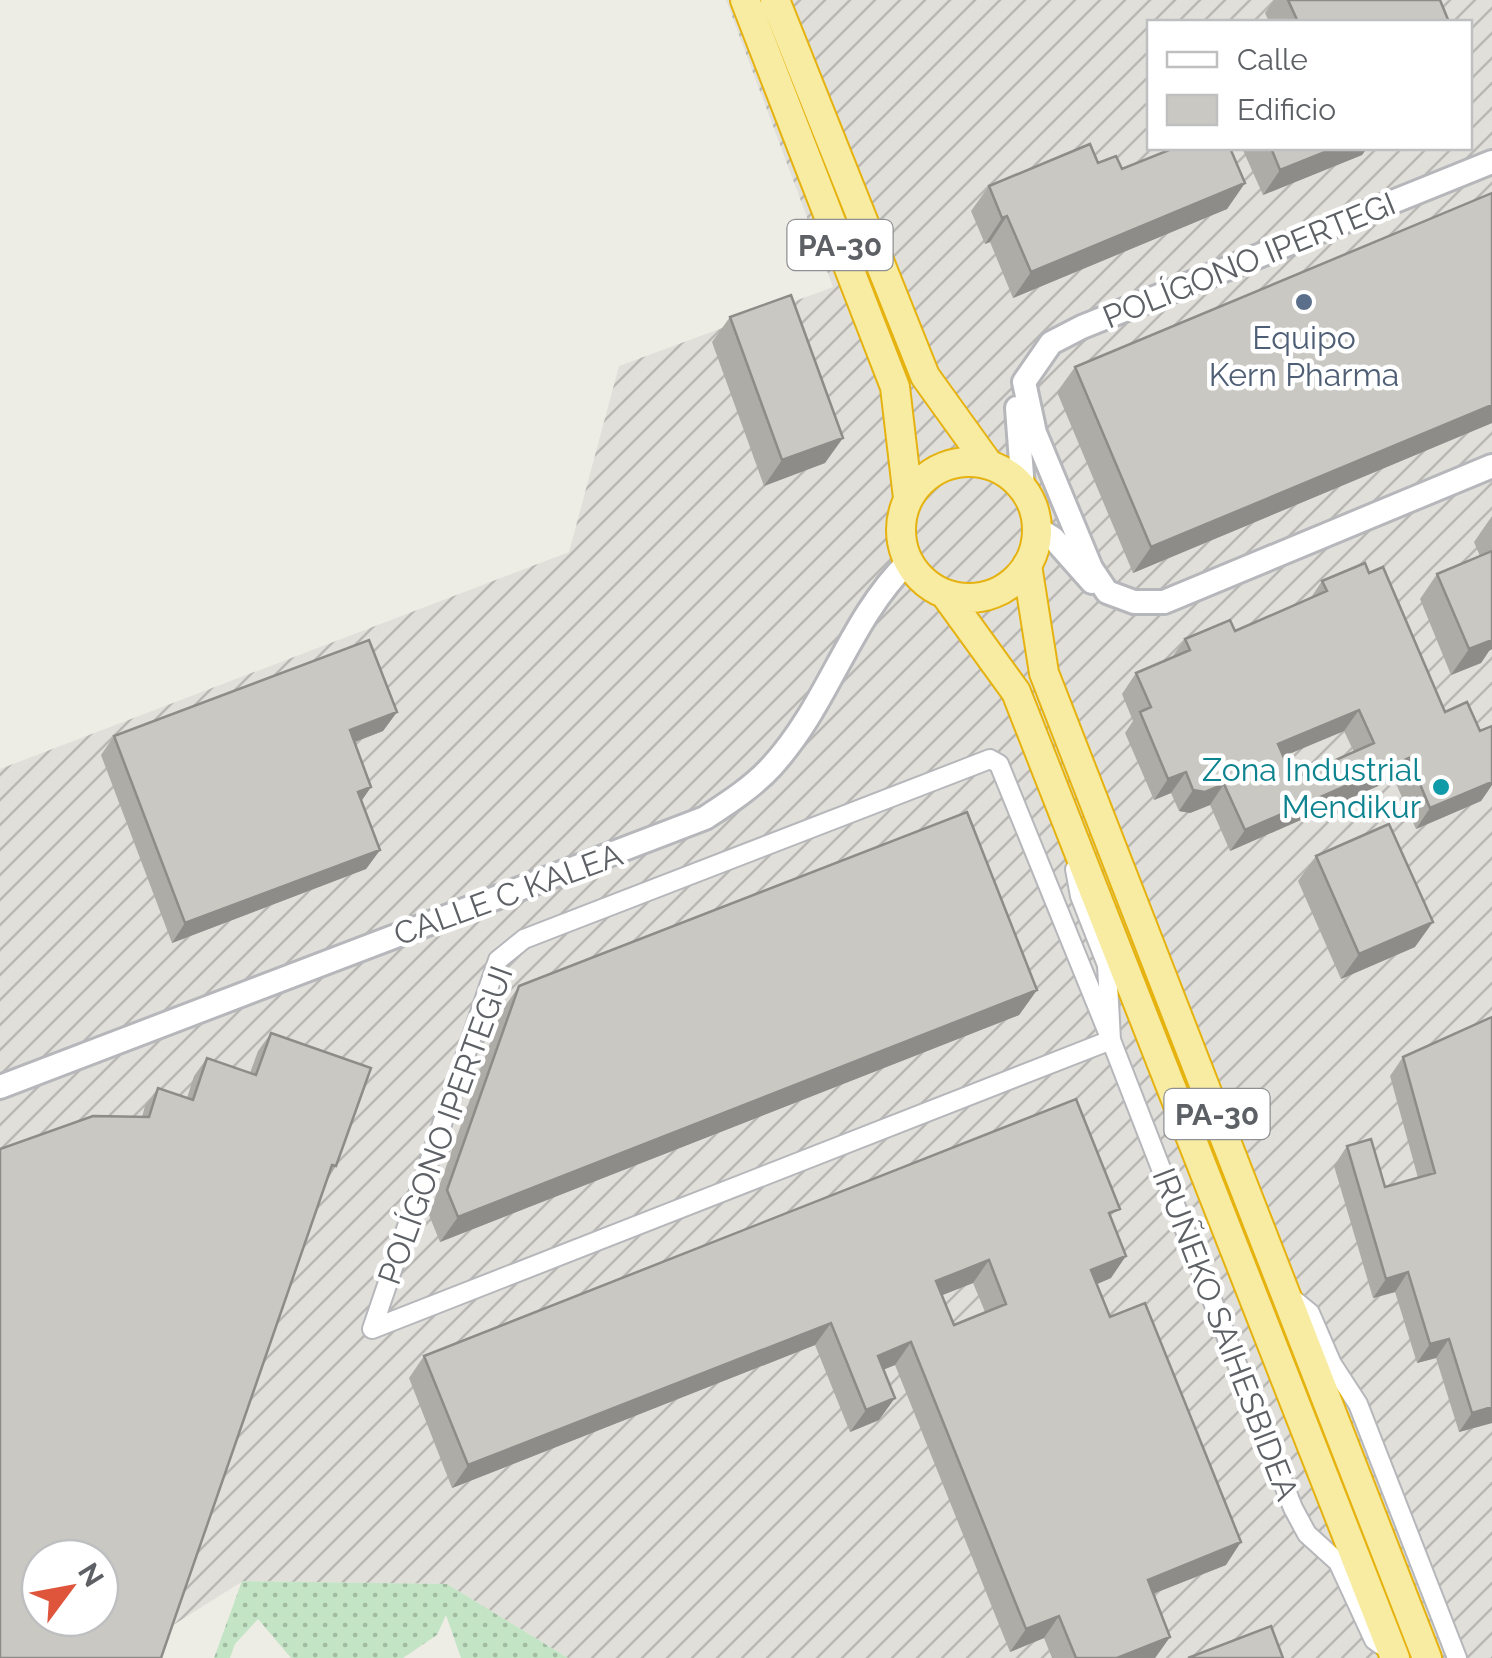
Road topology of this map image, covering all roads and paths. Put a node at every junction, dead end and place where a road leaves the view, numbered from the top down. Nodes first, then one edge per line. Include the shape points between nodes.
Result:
1 (745, 0) edge
2 (776, 0) edge
3 (1492, 162) edge
4 (1024, 382) junction
5 (988, 465) junction
6 (1492, 466) edge
7 (1023, 489) junction
8 (908, 498) junction
9 (1037, 528) junction
10 (908, 562) junction
11 (1028, 566) junction
12 (1107, 592) junction
13 (945, 594) junction
14 (1065, 814) junction
15 (1111, 1040) junction
16 (0, 1087) edge
17 (1288, 1294) junction
18 (1394, 1656) edge
19 (1427, 1658) edge
20 (1457, 1658) edge

1 - 8 highway, PA-30 via 895,387
2 - 5 highway, PA-30 via 925,376
3 - 4 street, POLÍGONO IPERTEGI via 1082,327 1051,343
4 - 7 street, POLÍGONO IPERTEGI via 1016,412
4 - 12 street via 1035,433
5 - 7 highway, PA-30
5 - 8 highway via 942,467
6 - 12 street via 1164,602 1134,602
7 - 9 highway
8 - 10 highway, PA-30 via 901,518
9 - 11 highway, PA-30
9 - 12 street
10 - 13 highway, PA-30
10 - 16 street, CALLE C KALEA via 887,582 772,767 705,818
11 - 13 highway via 992,595
11 - 17 highway, PA-30 via 1044,673
13 - 14 highway, IRUÑEKO SAIHESBIDEA / PA-30 via 1016,692
14 - 15 street, IRUÑEKO SAIHESBIDEA via 1080,896 1107,965
14 - 18 highway, IRUÑEKO SAIHESBIDEA / PA-30
15 - 15 street, POLÍGONO IPERTEGUI via 1093,1047 372,1329 498,960 524,939 990,760 1000,764
15 - 18 street, IRUÑEKO SAIHESBIDEA via 1293,1508 1308,1534 1338,1562 1374,1640
17 - 19 highway, PA-30
17 - 20 street via 1310,1312 1358,1404

